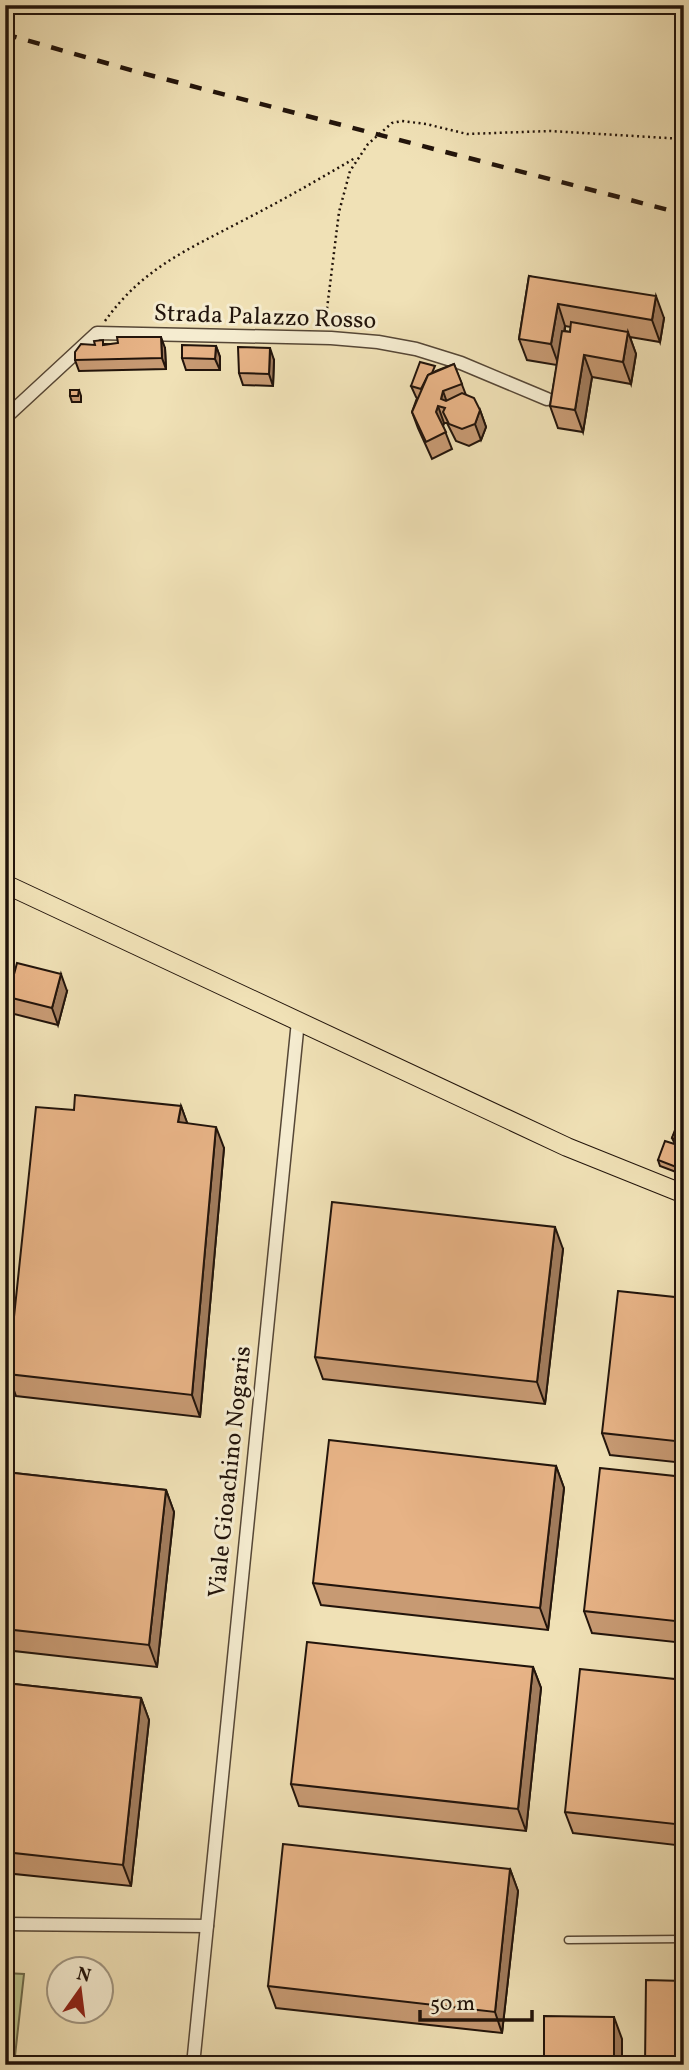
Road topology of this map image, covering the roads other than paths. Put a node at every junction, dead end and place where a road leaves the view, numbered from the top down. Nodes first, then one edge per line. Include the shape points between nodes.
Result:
1 (547, 399) dead end
2 (5, 418) edge
3 (6, 885) edge
4 (298, 1021) junction
5 (684, 1194) edge
6 (5, 1924) edge
7 (207, 1926) junction
8 (684, 1939) edge
9 (568, 1940) dead end
10 (193, 2065) edge

1 - 2 street, Strada Palazzo Rosso via 461,363 378,342 97,333
3 - 4 main road
4 - 5 main road via 567,1147
4 - 7 street, Viale Gioachino Nogaris
6 - 7 street
7 - 10 street, Viale Gioachino Nogaris
8 - 9 lane

